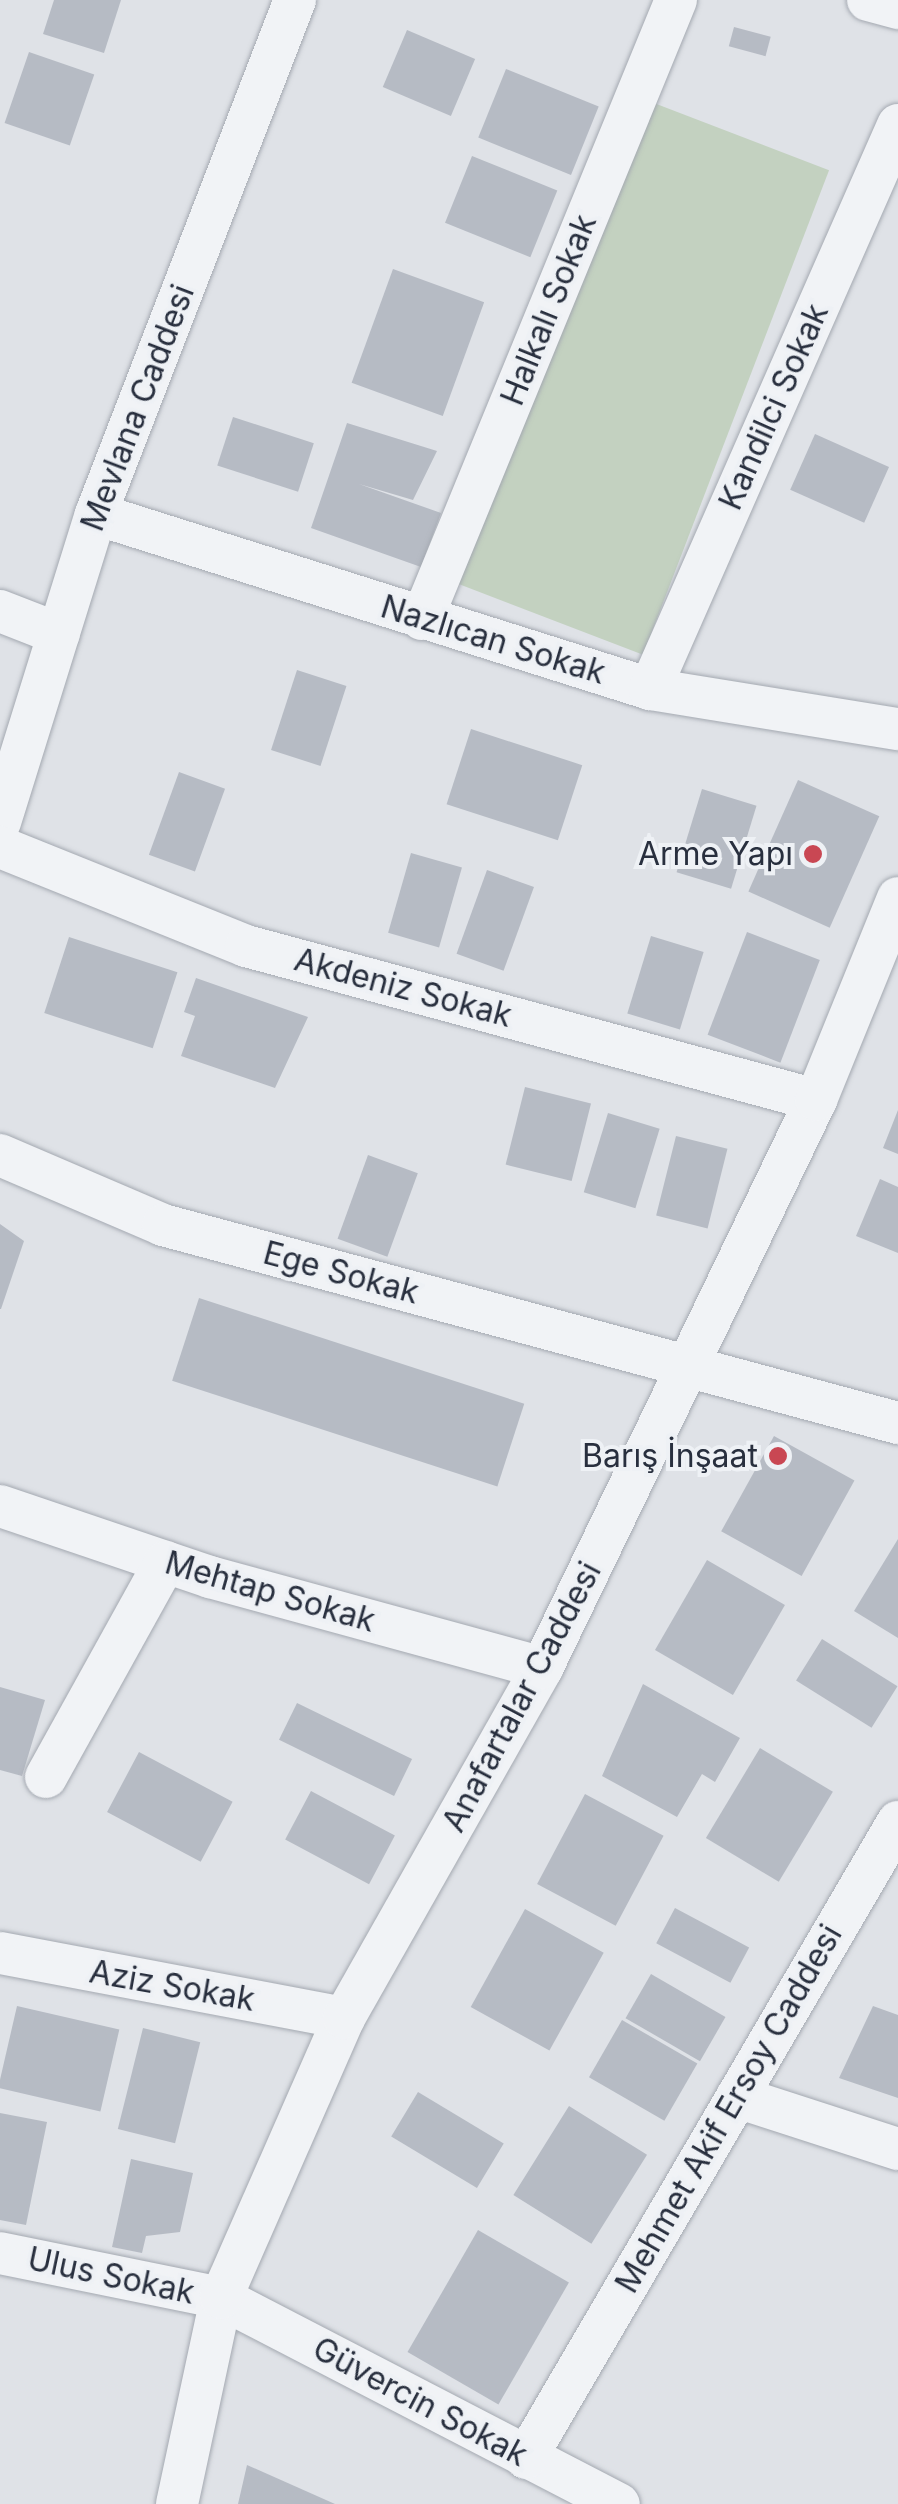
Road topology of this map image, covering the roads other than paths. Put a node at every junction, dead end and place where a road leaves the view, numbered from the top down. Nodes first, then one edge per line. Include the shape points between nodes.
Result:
1 (294, 0) edge
2 (676, 0) edge
3 (868, 0) edge
4 (898, 8) edge
5 (898, 125) edge
6 (96, 514) junction
7 (0, 610) edge
8 (422, 620) junction
9 (59, 634) junction
10 (650, 689) junction
11 (898, 729) edge
12 (0, 822) edge
13 (0, 847) edge
14 (898, 898) edge
15 (816, 1100) junction
16 (0, 1155) edge
17 (690, 1368) junction
18 (898, 1423) edge
19 (0, 1506) edge
20 (165, 1562) junction
21 (542, 1668) junction
22 (46, 1777) dead end
23 (898, 1822) edge
24 (898, 1868) edge
25 (0, 1953) edge
26 (344, 2018) junction
27 (748, 2102) junction
28 (898, 2149) edge
29 (0, 2253) edge
30 (221, 2298) junction
31 (526, 2458) junction
32 (177, 2504) edge
33 (619, 2504) edge

1 - 6 street, Mevlana Caddesi
2 - 8 street, Halkalı Sokak
3 - 4 street
5 - 10 street, Kandilci Sokak
6 - 8 street, Nazlıcan Sokak
6 - 9 street, Mevlana Caddesi
7 - 9 street
8 - 10 street, Nazlıcan Sokak
9 - 12 street, Mevlana Caddesi
10 - 11 street, Nazlıcan Sokak
13 - 15 street, Akdeniz Sokak via 246,946
14 - 15 street, Anafartalar Caddesi
15 - 17 street, Anafartalar Caddesi
16 - 17 street, Ege Sokak via 163,1225
17 - 18 street, Ege Sokak
17 - 21 street, Anafartalar Caddesi
19 - 20 street, Mehtap Sokak
20 - 21 street, Mehtap Sokak
20 - 22 street
21 - 26 street, Anafartalar Caddesi
23 - 27 street, Mehmet Akif Ersoy Caddesi
24 - 27 street, Mehmet Akif Ersoy Caddesi
25 - 26 street, Aziz Sokak
26 - 30 street, Anafartalar Caddesi
27 - 28 street
27 - 31 street, Mehmet Akif Ersoy Caddesi
29 - 30 street, Ulus Sokak
30 - 31 street, Güvercin Sokak
30 - 32 street, Anafartalar Caddesi
31 - 33 street, Güvercin Sokak

